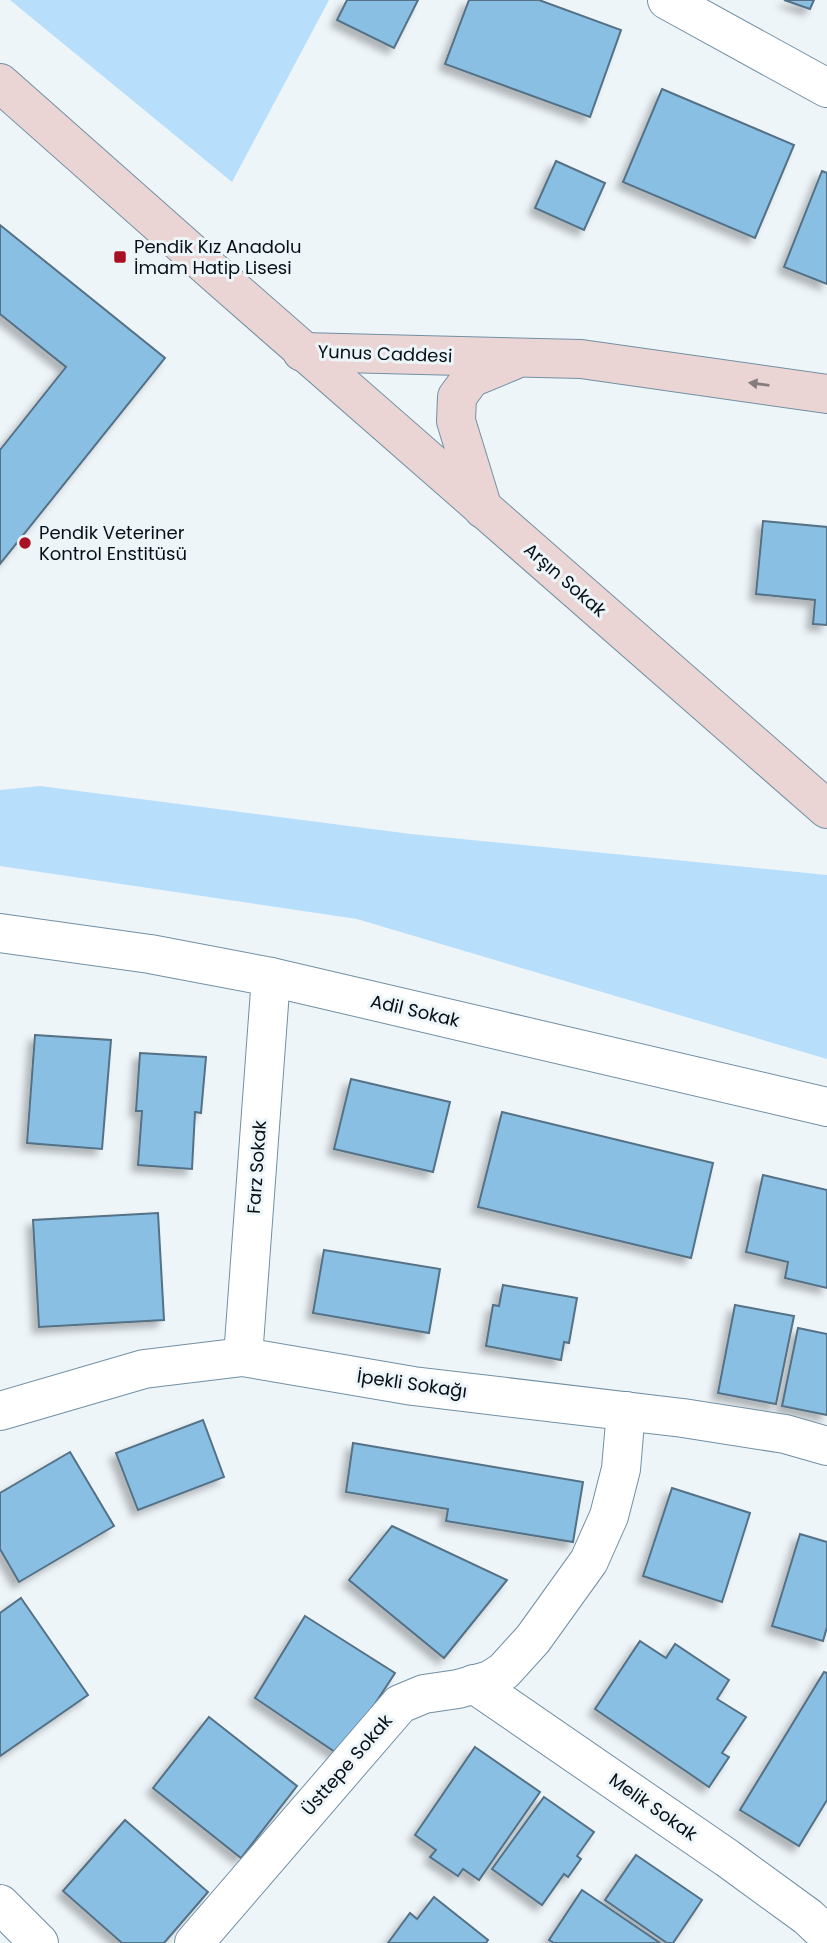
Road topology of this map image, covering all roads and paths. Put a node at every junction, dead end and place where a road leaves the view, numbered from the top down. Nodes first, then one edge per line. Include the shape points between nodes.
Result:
1 (667, 0) edge
2 (0, 83) edge
3 (827, 88) edge
4 (302, 352) junction
5 (521, 358) junction
6 (827, 394) edge
7 (483, 509) junction
8 (827, 809) edge
9 (0, 933) edge
10 (271, 977) junction
11 (827, 1107) edge
12 (243, 1357) junction
13 (0, 1411) edge
14 (626, 1411) junction
15 (827, 1446) edge
16 (474, 1684) junction
17 (0, 1904) edge
18 (827, 1935) edge
19 (39, 1943) edge
20 (194, 1943) edge

1 - 3 street
2 - 4 street, Yunus Caddesi
4 - 5 street, Yunus Caddesi
4 - 7 street, Arşın Sokak
6 -> 5 street, Yunus Caddesi via 581,359
5 - 7 street via 471,378 457,397 456,421
7 - 8 street, Arşın Sokak
9 - 10 street, Adil Sokak
10 - 11 street, Adil Sokak
10 - 12 street, Farz Sokak
12 - 13 street, İpekli Sokağı via 144,1369
12 - 14 street, İpekli Sokağı via 413,1386
14 - 15 street, İpekli Sokağı via 785,1434
14 - 16 street, Üsttepe Sokak via 621,1469 609,1516 589,1561 540,1631 504,1671
16 - 18 street, Melik Sokak via 727,1858
16 - 20 street, Üsttepe Sokak via 400,1704
17 - 19 street

